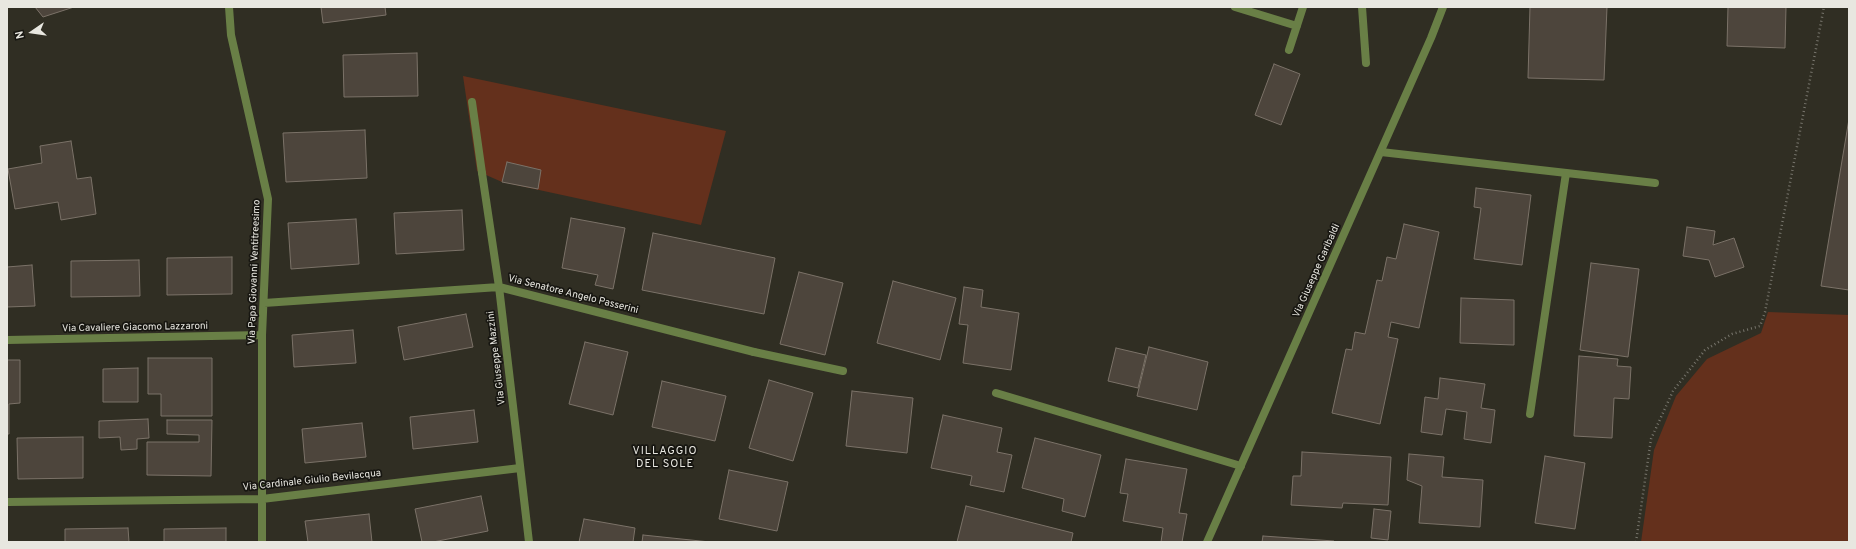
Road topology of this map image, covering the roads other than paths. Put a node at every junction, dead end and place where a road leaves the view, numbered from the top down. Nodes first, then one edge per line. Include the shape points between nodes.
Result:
1 (229, 7) edge
2 (1235, 7) edge
3 (1303, 7) edge
4 (1362, 7) edge
5 (1443, 7) edge
6 (1297, 26) junction
7 (1289, 50) dead end
8 (1366, 63) dead end
9 (472, 102) dead end
10 (1381, 152) junction
11 (1566, 173) junction
12 (1655, 183) dead end
13 (499, 287) junction
14 (264, 303) junction
15 (262, 336) junction
16 (7, 340) edge
17 (843, 371) dead end
18 (996, 394) dead end
19 (1530, 414) dead end
20 (1241, 466) junction
21 (520, 468) junction
22 (262, 499) junction
23 (8, 502) dead end
24 (262, 542) edge
25 (529, 542) edge
26 (1207, 542) edge

1 - 14 street, Via Papa Giovanni Ventitreesimo via 230,35 268,200
2 - 6 street
3 - 6 street
4 - 8 street
5 - 10 street, Via Giuseppe Garibaldi
6 - 7 street
9 - 13 street, Via Giuseppe Mazzini
10 - 11 street
10 - 20 street, Via Giuseppe Garibaldi
11 - 12 street
11 - 19 street
13 - 14 street, Via Senatore Angelo Passerini
13 - 17 street, Via Senatore Angelo Passerini via 754,352
13 - 21 street, Via Giuseppe Mazzini
14 - 15 street, Via Papa Giovanni Ventitreesimo
15 - 16 street, Via Cavaliere Giacomo Lazzaroni
15 - 22 street, Via Papa Giovanni Ventitreesimo
18 - 20 street
20 - 26 street, Via Giuseppe Garibaldi
21 - 22 street, Via Cardinale Giulio Bevilacqua
21 - 25 street, Via Giuseppe Mazzini
22 - 23 street, Via Cardinale Giulio Bevilacqua
22 - 24 street, Via Papa Giovanni Ventitreesimo

